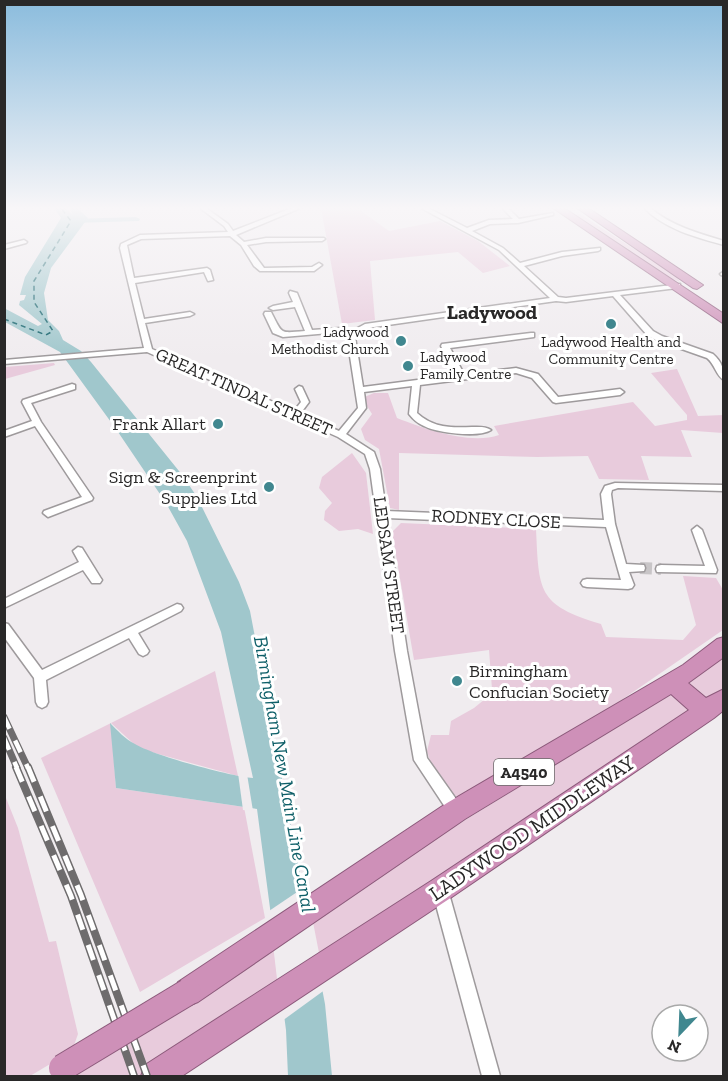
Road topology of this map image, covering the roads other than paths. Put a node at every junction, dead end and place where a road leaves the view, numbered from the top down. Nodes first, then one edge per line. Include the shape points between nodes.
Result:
1 (125, 258) edge
2 (254, 258) edge
3 (512, 258) edge
4 (545, 258) edge
5 (631, 258) edge
6 (658, 258) edge
7 (520, 265) junction
8 (318, 268) dead end
9 (210, 280) dead end
10 (692, 281) junction
11 (131, 282) junction
12 (677, 286) junction
13 (293, 293) dead end
14 (615, 294) junction
15 (556, 299) junction
16 (718, 301) edge
17 (297, 304) junction
18 (190, 314) dead end
19 (723, 320) edge
20 (143, 321) junction
21 (309, 332) junction
22 (354, 333) junction
23 (531, 335) dead end
24 (148, 350) junction
25 (4, 362) edge
26 (461, 376) junction
27 (723, 378) edge
28 (416, 383) junction
29 (72, 387) dead end
30 (299, 388) dead end
31 (361, 390) junction
32 (620, 392) dead end
33 (295, 415) junction
34 (37, 422) junction
35 (486, 430) dead end
36 (4, 434) edge
37 (341, 435) junction
38 (723, 488) edge
39 (48, 513) dead end
40 (382, 514) junction
41 (610, 524) junction
42 (696, 530) dead end
43 (78, 551) dead end
44 (85, 564) junction
45 (622, 568) junction
46 (640, 568) tunnel mouth
47 (661, 569) tunnel mouth
48 (96, 580) dead end
49 (587, 583) dead end
50 (4, 604) edge
51 (177, 608) dead end
52 (4, 627) edge
53 (131, 631) junction
54 (723, 645) edge
55 (143, 651) dead end
56 (40, 677) junction
57 (672, 682) junction
58 (42, 702) dead end
59 (715, 704) edge
60 (456, 811) junction
61 (440, 890) junction
62 (54, 1072) edge
63 (156, 1077) edge
64 (491, 1077) edge

1 - 11 street
2 - 8 street via 262,270
3 - 7 street
4 - 7 street
5 - 12 highway
6 - 10 highway
7 - 15 street
9 - 11 street via 207,270
10 - 12 highway
10 - 16 highway
11 - 20 street
12 - 14 street
12 - 19 highway
13 - 17 street
14 - 15 street
14 - 27 street via 650,333 665,342 710,356
15 - 22 street via 365,326
17 - 21 street
17 - 21 street via 270,311 276,331 283,335
18 - 20 street via 178,320
20 - 24 street
21 - 22 street
22 - 31 street via 351,337
23 - 26 street via 445,346
24 - 25 street
24 - 33 street, GREAT TINDAL STREET
26 - 28 street
26 - 32 street via 527,372 542,381 556,400
28 - 31 street
28 - 35 street via 413,414 417,420 438,428
29 - 34 street via 26,402
30 - 33 street via 305,402
31 - 37 street via 359,415
33 - 37 street, GREAT TINDAL STREET
34 - 36 street
34 - 39 street via 88,498
37 - 40 street, LEDSAM STREET via 369,452
38 - 41 street via 608,488
40 - 41 street, RODNEY CLOSE
40 - 60 street, LEDSAM STREET via 421,760
41 - 45 street
42 - 47 street via 712,570
43 - 44 street
44 - 48 street
44 - 50 street
45 - 46 street
45 - 49 street via 628,585
51 - 53 street
52 - 56 street
53 - 55 street
53 - 56 street
54 - 57 highway, A4540
56 - 58 street
57 - 59 highway
57 - 60 highway, A4540
59 - 61 highway, LADYWOOD MIDDLEWAY / A4540
60 - 62 highway, A4540, bridge via 188,992
61 - 63 highway, LADYWOOD MIDDLEWAY / A4540
61 - 64 street

